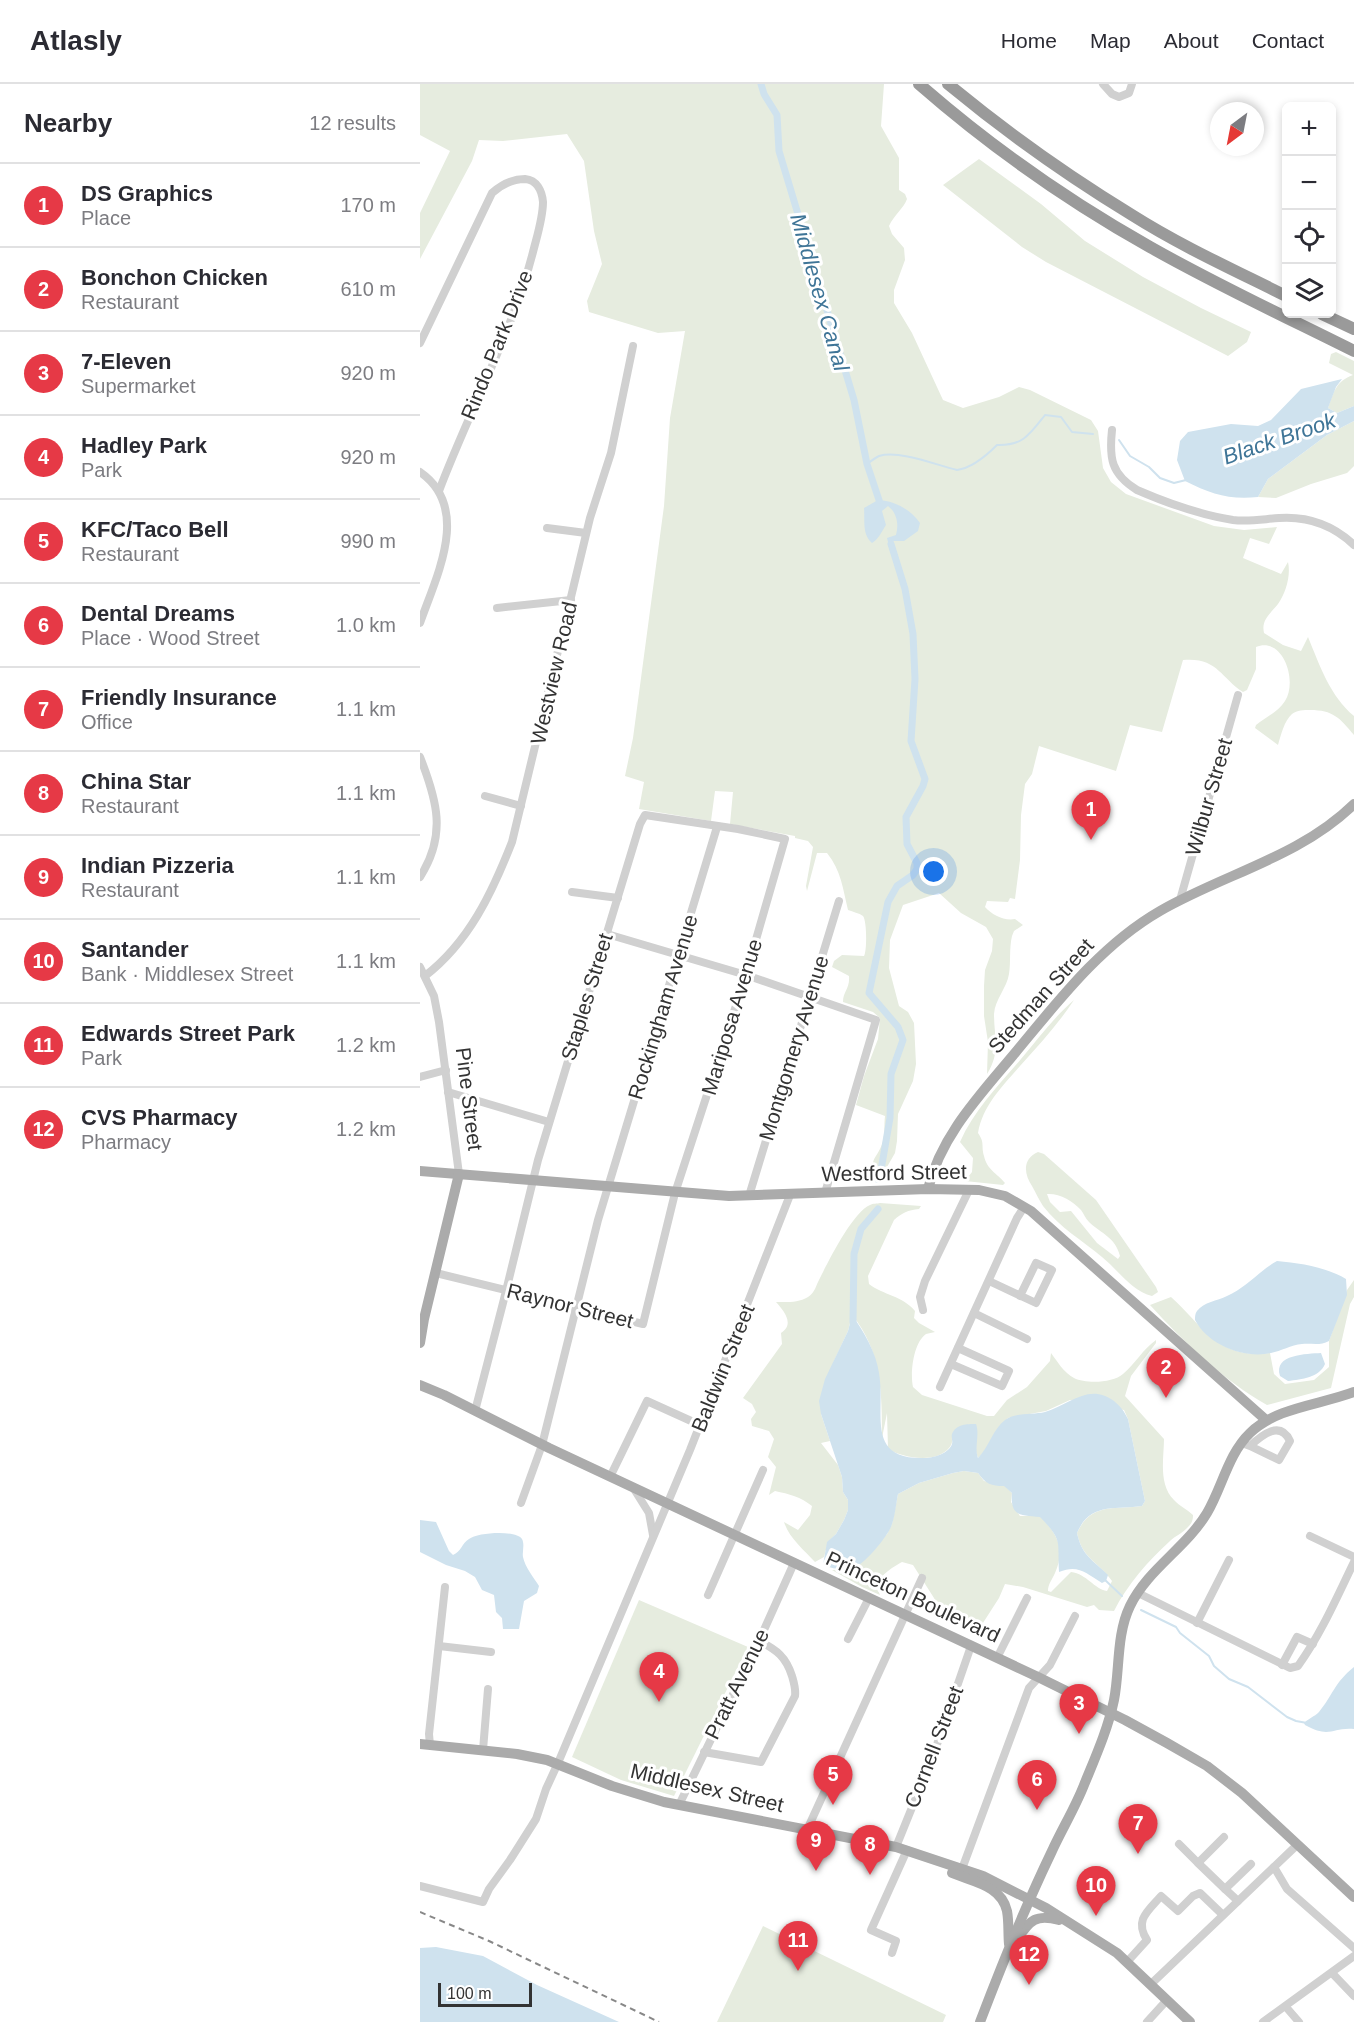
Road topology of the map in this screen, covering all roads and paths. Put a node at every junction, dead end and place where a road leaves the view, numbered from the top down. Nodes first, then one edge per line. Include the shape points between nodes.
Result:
1 (919, 84) edge
2 (948, 84) edge
3 (1103, 84) edge
4 (1132, 84) edge
5 (1282, 294) edge
6 (1331, 318) edge
7 (1354, 329) edge
8 (420, 343) edge
9 (633, 346) dead end
10 (1354, 351) edge
11 (1113, 430) dead end
12 (420, 472) edge
13 (439, 491) junction
14 (547, 528) dead end
15 (586, 533) junction
16 (1354, 544) edge
17 (571, 600) junction
18 (497, 608) dead end
19 (420, 623) edge
20 (1238, 695) dead end
21 (420, 757) edge
22 (485, 796) dead end
23 (1354, 804) edge
24 (521, 806) junction
25 (717, 827) junction
26 (420, 877) edge
27 (572, 892) dead end
28 (618, 898) junction
29 (1180, 900) junction
30 (839, 901) dead end
31 (607, 934) junction
32 (679, 955) junction
33 (420, 967) edge
34 (746, 975) junction
35 (425, 976) junction
36 (810, 996) junction
37 (446, 1070) junction
38 (420, 1077) edge
39 (448, 1092) junction
40 (549, 1122) junction
41 (420, 1171) edge
42 (459, 1174) junction
43 (533, 1180) junction
44 (608, 1186) junction
45 (928, 1189) junction
46 (969, 1190) junction
47 (675, 1193) junction
48 (825, 1193) junction
49 (790, 1195) junction
50 (749, 1196) junction
51 (1024, 1207) junction
52 (436, 1273) junction
53 (989, 1281) junction
54 (506, 1291) junction
55 (1020, 1296) junction
56 (576, 1308) junction
57 (923, 1310) dead end
58 (974, 1313) junction
59 (422, 1314) edge
60 (1027, 1339) dead end
61 (420, 1343) edge
62 (958, 1348) junction
63 (951, 1364) junction
64 (420, 1385) edge
65 (940, 1387) dead end
66 (1352, 1394) edge
67 (475, 1411) junction
68 (1266, 1420) junction
69 (700, 1425) junction
70 (542, 1445) junction
71 (1246, 1445) junction
72 (763, 1470) dead end
73 (610, 1477) junction
74 (633, 1487) junction
75 (521, 1503) dead end
76 (668, 1504) junction
77 (734, 1534) junction
78 (1310, 1536) dead end
79 (653, 1539) junction
80 (1229, 1560) dead end
81 (1354, 1560) edge
82 (794, 1563) junction
83 (922, 1578) dead end
84 (445, 1587) dead end
85 (1138, 1593) junction
86 (708, 1595) dead end
87 (869, 1598) junction
88 (1026, 1598) dead end
89 (905, 1615) junction
90 (1075, 1616) dead end
91 (1197, 1623) junction
92 (848, 1639) dead end
93 (759, 1641) junction
94 (1313, 1644) junction
95 (439, 1646) junction
96 (971, 1646) junction
97 (491, 1652) dead end
98 (997, 1658) junction
99 (1282, 1665) junction
100 (1038, 1677) junction
101 (488, 1689) dead end
102 (1110, 1713) junction
103 (425, 1744) edge
104 (483, 1750) junction
105 (704, 1752) junction
106 (558, 1763) junction
107 (679, 1805) junction
108 (807, 1830) junction
109 (1224, 1837) dead end
110 (1179, 1844) dead end
111 (1297, 1845) junction
112 (896, 1847) junction
113 (907, 1850) junction
114 (934, 1859) junction
115 (1198, 1863) junction
116 (1251, 1864) dead end
117 (1274, 1867) junction
118 (962, 1869) junction
119 (420, 1886) edge
120 (1225, 1889) junction
121 (1354, 1897) edge
122 (1030, 1899) junction
123 (1238, 1901) junction
124 (1223, 1915) junction
125 (1067, 1922) junction
126 (1010, 1947) junction
127 (1354, 1948) edge
128 (892, 1953) dead end
129 (1354, 1956) edge
130 (1127, 1962) junction
131 (1332, 1973) junction
132 (1151, 1984) junction
133 (1354, 1996) edge
134 (1167, 2000) junction
135 (1286, 2007) junction
136 (980, 2022) edge
137 (1148, 2022) edge
138 (1190, 2022) edge
139 (1263, 2022) edge
140 (1299, 2022) edge

1 - 10 highway via 1014,159 1109,223 1209,279
2 - 5 highway via 1037,153 1132,216
3 - 4 street via 1119,97 1129,93
6 - 7 highway
8 - 13 street, Rindo Park Drive via 492,193 505,183 523,179 537,184 542,195 542,214 520,297
9 - 15 street, Westview Road via 611,453
11 - 16 street via 1110,450 1114,465 1126,484 1137,490 1236,520 1319,521
12 - 13 street
13 - 19 street via 447,518 446,544
14 - 15 street
15 - 17 street, Westview Road
17 - 18 street
17 - 24 street, Westview Road
20 - 29 street, Wilbur Street
21 - 26 street via 435,798 437,821 433,852
22 - 24 street
23 - 29 main road, Stedman Street via 1340,819 1275,857
24 - 35 street, Westview Road via 508,852 482,909 450,954
25 - 28 street, Staples Street via 645,815
25 - 32 street, Rockingham Avenue
25 - 34 street, Mariposa Avenue via 785,839
27 - 28 street
28 - 31 street, Staples Street
29 - 45 main road, Stedman Street via 1119,939 1055,1004 965,1114 938,1158
30 - 36 street, Montgomery Avenue
31 - 32 street
31 - 40 street, Staples Street
32 - 34 street
32 - 44 street, Rockingham Avenue
33 - 35 street, Pine Street
34 - 36 street
34 - 47 street, Mariposa Avenue
35 - 37 street, Pine Street via 436,1006
36 - 48 street via 876,1020
36 - 50 street, Montgomery Avenue
37 - 38 street
37 - 39 street, Pine Street
39 - 40 street
39 - 42 street, Pine Street
40 - 43 street, Staples Street
41 - 42 main road, Westford Street
42 - 43 main road, Westford Street
42 - 52 main road, Pine Street
43 - 44 main road, Westford Street
43 - 54 street, Staples Street
44 - 47 main road, Westford Street
44 - 56 street, Rockingham Avenue
45 - 46 main road, Westford Street
45 - 48 main road, Westford Street
46 - 51 main road, Westford Street via 1005,1196
46 - 57 street via 925,1281 920,1297
47 - 50 main road, Westford Street
47 - 56 street, Raynor Street via 643,1324
48 - 49 main road, Westford Street
49 - 50 main road, Westford Street
49 - 69 street, Baldwin Street
51 - 53 street
51 - 68 main road, Westford Street
52 - 54 street, Raynor Street
52 - 59 main road, Pine Street
53 - 55 street
53 - 58 street
54 - 56 street, Raynor Street
54 - 67 street, Staples Street
55 - 55 street via 1036,1303 1052,1270 1036,1263
56 - 70 street, Rockingham Avenue
58 - 60 street
58 - 62 street
59 - 61 main road, Pine Street
62 - 63 street
62 - 63 street via 1009,1371 1002,1386
63 - 65 street
64 - 67 main road, Princeton Boulevard
66 - 68 main road
67 - 70 main road, Princeton Boulevard
68 - 71 main road via 1248,1434
69 - 73 street via 647,1401
69 - 76 street, Baldwin Street
70 - 73 main road, Princeton Boulevard
70 - 75 street, Rockingham Avenue
71 - 71 street via 1279,1460 1290,1441 1275,1429
71 - 85 main road via 1228,1467 1198,1528
72 - 77 street
73 - 74 main road, Princeton Boulevard
74 - 76 main road, Princeton Boulevard
74 - 79 street via 649,1513
76 - 77 main road, Princeton Boulevard
76 - 79 street, Baldwin Street
77 - 82 main road, Princeton Boulevard
77 - 86 street
78 - 81 street
79 - 106 street, Baldwin Street
80 - 91 street
81 - 94 street
82 - 87 main road, Princeton Boulevard
82 - 93 street, Pratt Avenue
83 - 89 street
84 - 95 street
85 - 91 street
85 - 102 main road via 1122,1637
87 - 89 main road, Princeton Boulevard
87 - 92 street
88 - 98 street
89 - 96 main road, Princeton Boulevard
89 - 108 street
90 - 100 street via 1050,1665
91 - 99 street
93 - 105 street, Pratt Avenue
93 - 105 street via 786,1661 795,1696 761,1762
94 - 99 street via 1298,1666
94 - 99 street via 1297,1637
95 - 97 street
95 - 103 street
96 - 98 main road, Princeton Boulevard
96 - 112 street, Cornell Street
98 - 100 main road, Princeton Boulevard
100 - 102 main road, Princeton Boulevard
100 - 118 street via 1029,1689
101 - 104 street
102 - 111 main road, Princeton Boulevard via 1207,1766
102 - 122 main road via 1083,1788
103 - 104 main road, Middlesex Street
104 - 106 main road, Middlesex Street
105 - 107 street, Pratt Avenue
106 - 107 main road, Middlesex Street via 612,1786
106 - 119 street, Baldwin Street via 536,1820 483,1902
107 - 108 main road, Middlesex Street
108 - 112 main road, Middlesex Street
109 - 115 street
110 - 115 street
111 - 117 street
111 - 121 main road, Princeton Boulevard
112 - 113 main road, Middlesex Street
113 - 114 main road, Middlesex Street
113 - 128 street via 872,1930 896,1941
114 - 118 main road, Middlesex Street
114 - 126 main road via 946,1870 999,1893 1007,1911
115 - 120 street
116 - 120 street
117 - 123 street
117 - 127 street via 1291,1893
118 - 122 main road, Middlesex Street
120 - 123 street
122 - 125 main road, Middlesex Street
122 - 126 main road
123 - 124 street
124 - 130 street via 1200,1893 1178,1911 1161,1896 1144,1916 1141,1926 1147,1940
124 - 132 street
125 - 126 main road via 1051,1918 1030,1921
125 - 130 main road, Middlesex Street
126 - 136 main road
129 - 131 street
130 - 132 main road, Middlesex Street
131 - 133 street
131 - 135 street
132 - 134 main road, Middlesex Street
134 - 137 street
134 - 138 main road, Middlesex Street
135 - 139 street
135 - 140 street

